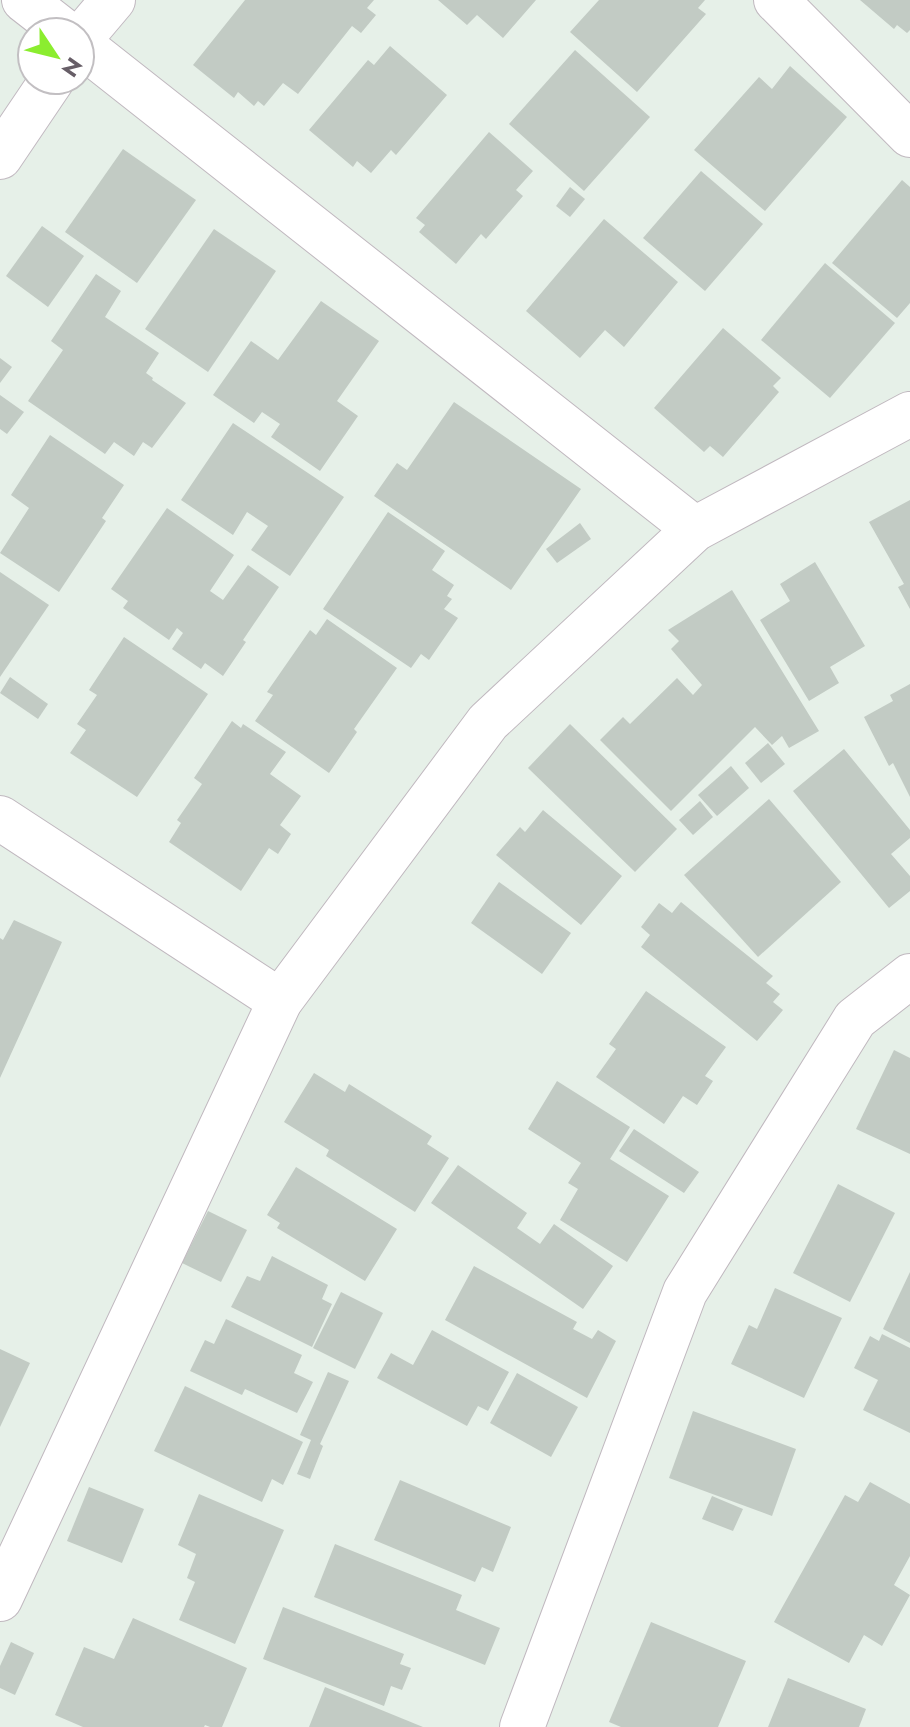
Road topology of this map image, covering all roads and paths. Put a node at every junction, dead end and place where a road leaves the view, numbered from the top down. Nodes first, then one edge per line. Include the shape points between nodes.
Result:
1 (24, 0) edge
2 (113, 0) edge
3 (776, 0) edge
4 (44, 16) edge
5 (96, 22) edge
6 (96, 55) edge
7 (41, 96) edge
8 (910, 135) edge
9 (0, 157) edge
10 (910, 414) edge
11 (695, 529) junction
12 (0, 818) edge
13 (910, 976) edge
14 (280, 1001) junction
15 (0, 1599) edge
16 (522, 1727) edge

1 - 4 street
2 - 5 street
3 - 8 street
6 - 11 street
7 - 9 street
10 - 11 street
11 - 14 street via 488,722
12 - 14 street
13 - 16 street via 855,1019 685,1292
14 - 15 street

